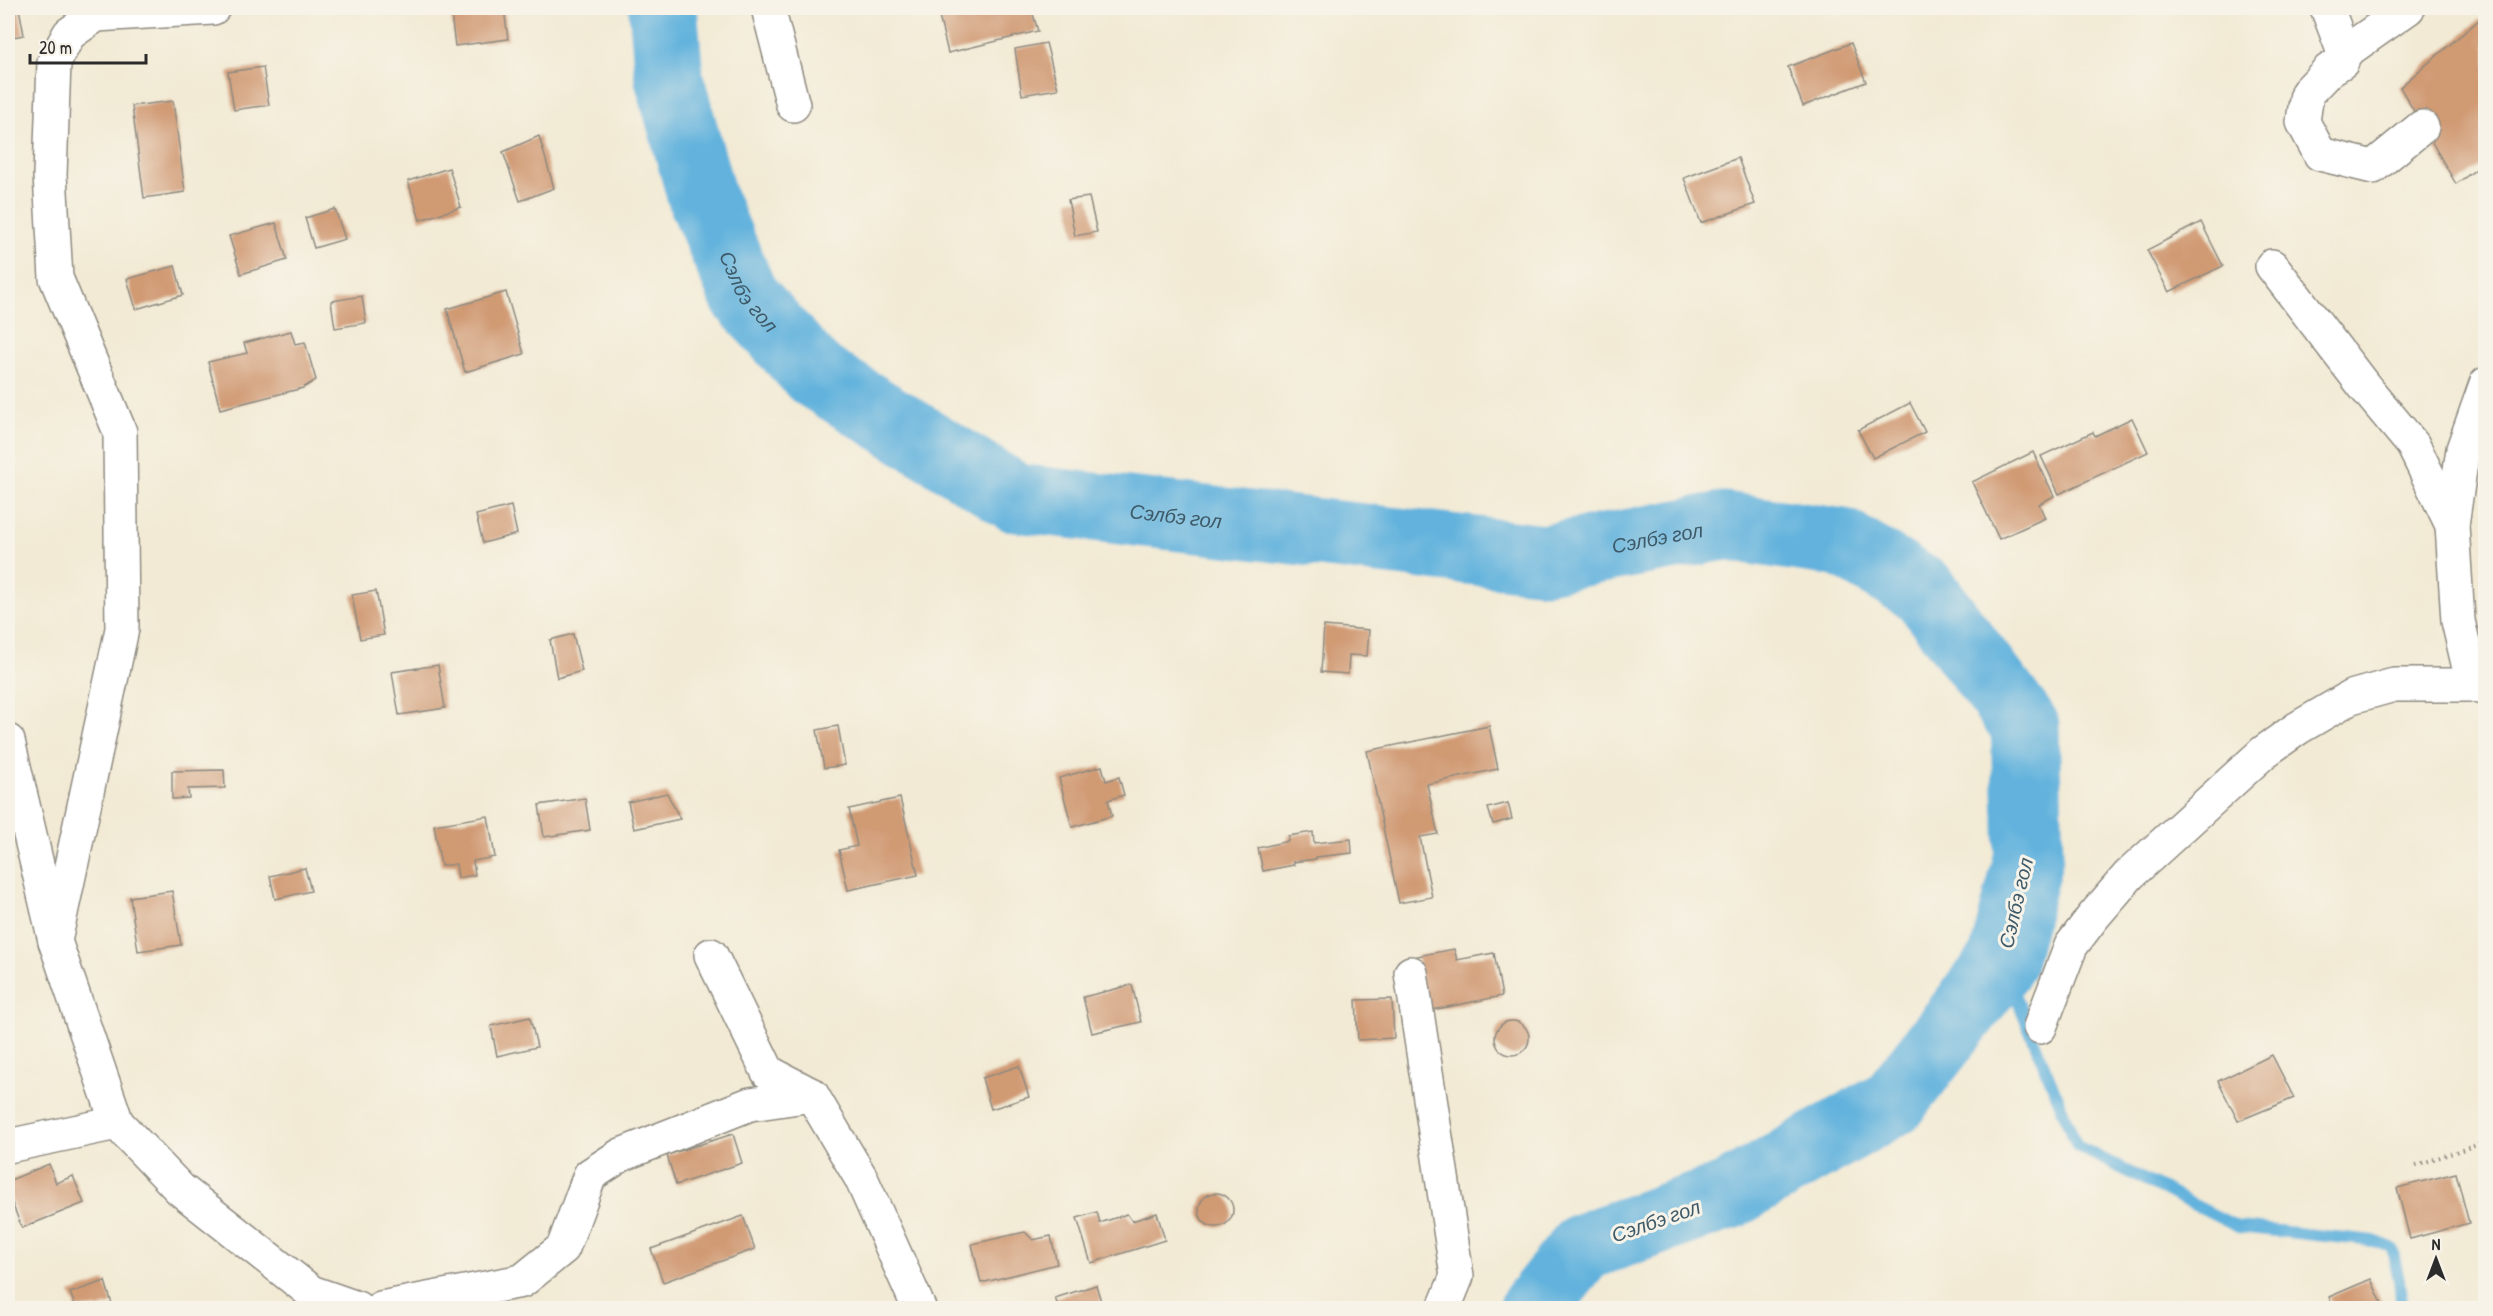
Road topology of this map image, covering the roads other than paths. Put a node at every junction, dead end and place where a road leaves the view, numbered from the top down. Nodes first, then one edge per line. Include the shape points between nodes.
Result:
1 (193, 8) edge
2 (768, 8) edge
3 (2327, 8) edge
4 (2408, 8) edge
5 (95, 11) edge
6 (2344, 53) junction
7 (793, 105) dead end
8 (2422, 127) dead end
9 (2272, 266) dead end
10 (2486, 384) edge
11 (2452, 525) junction
12 (2480, 687) edge
13 (8, 741) edge
14 (55, 941) junction
15 (711, 954) dead end
16 (1411, 973) dead end
17 (2040, 1027) dead end
18 (812, 1095) junction
19 (117, 1123) junction
20 (8, 1146) edge
21 (357, 1308) edge
22 (381, 1308) edge
23 (919, 1308) edge
24 (1444, 1308) edge

1 - 5 street
2 - 7 street
3 - 6 street
4 - 6 street
5 - 14 street via 69,34 54,62 51,175 57,278 120,432 122,629
6 - 8 street via 2342,62 2307,93 2304,122 2320,154 2373,167
9 - 11 street via 2412,445
10 - 11 street via 2463,448
11 - 12 street via 2458,621
12 - 17 street via 2394,685 2351,697 2264,752 2129,875 2093,917 2071,946
13 - 14 street
14 - 19 street
15 - 18 street via 768,1072
16 - 24 street via 1458,1276
18 - 22 street via 750,1104 621,1155 590,1174 563,1248 522,1281
18 - 23 street via 861,1178
19 - 20 street
19 - 21 street via 180,1189 311,1292

